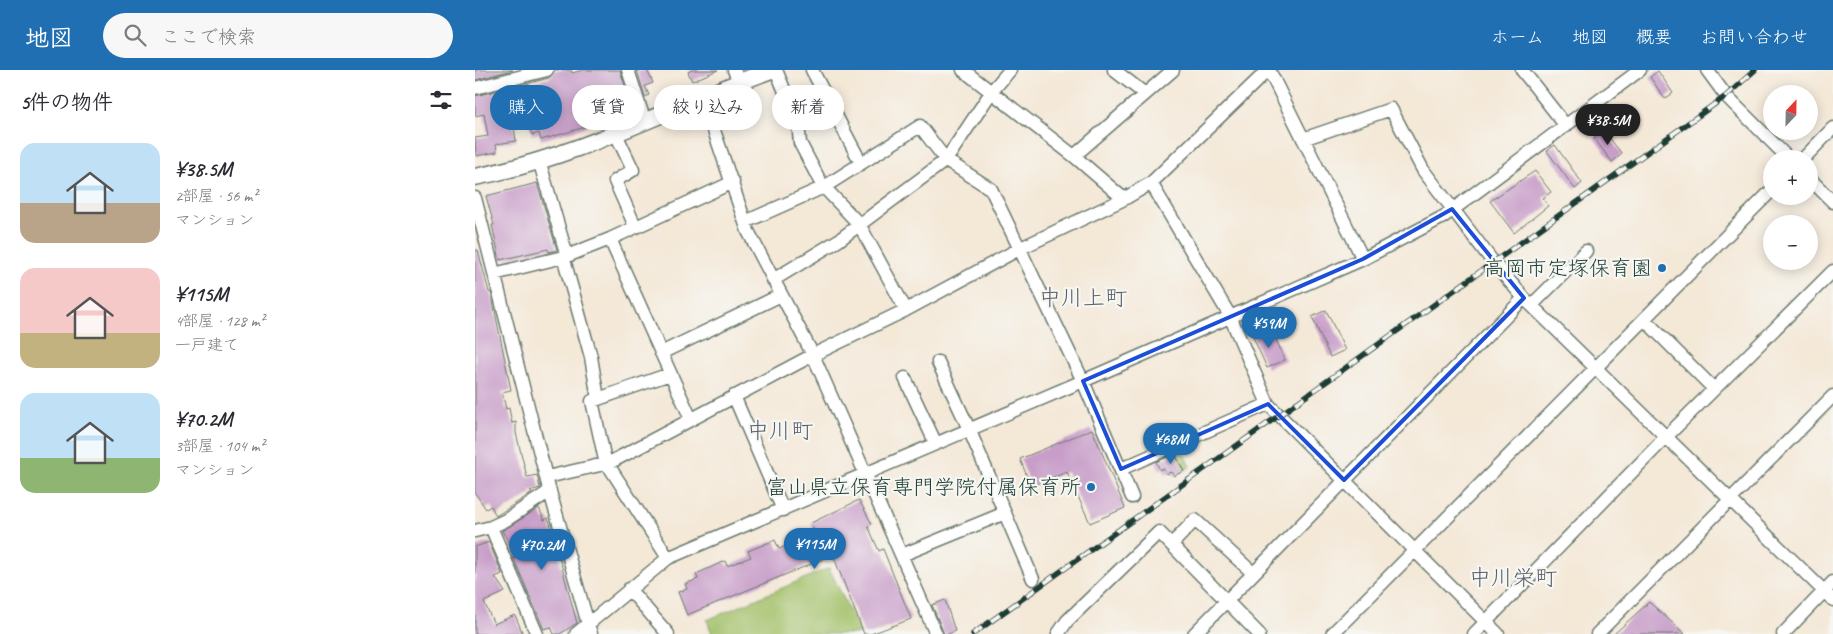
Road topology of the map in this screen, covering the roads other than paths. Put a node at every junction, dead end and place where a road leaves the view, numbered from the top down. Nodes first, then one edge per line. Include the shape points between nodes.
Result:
1 (547, 70) edge
2 (628, 70) edge
3 (771, 70) edge
4 (776, 70) edge
5 (813, 70) edge
6 (963, 70) edge
7 (1010, 70) edge
8 (1114, 70) edge
9 (1173, 70) edge
10 (1269, 70) edge
11 (1522, 70) edge
12 (1640, 70) edge
13 (1707, 70) edge
14 (736, 76) edge
15 (722, 85) edge
16 (475, 88) edge
17 (992, 91) junction
18 (1145, 94) junction
19 (654, 118) edge
20 (645, 122) junction
21 (1566, 126) junction
22 (1833, 128) edge
23 (714, 130) edge
24 (616, 134) junction
25 (1303, 138) junction
26 (1780, 150) edge
27 (1812, 150) edge
28 (1074, 156) junction
29 (539, 160) junction
30 (946, 160) junction
31 (861, 163) junction
32 (475, 177) edge
33 (733, 182) junction
34 (1151, 183) junction
35 (824, 187) junction
36 (1818, 187) edge
37 (475, 198) edge
38 (1124, 199) junction
39 (1763, 199) edge
40 (1833, 202) edge
41 (1452, 210) junction
42 (745, 222) junction
43 (859, 224) junction
44 (635, 226) junction
45 (611, 239) junction
46 (1021, 248) junction
47 (1586, 251) dead end
48 (565, 256) junction
49 (1363, 259) junction
50 (1833, 271) edge
51 (494, 274) junction
52 (773, 280) junction
53 (781, 295) junction
54 (1528, 302) junction
55 (906, 310) junction
56 (1230, 316) junction
57 (1645, 319) junction
58 (661, 353) junction
59 (813, 355) junction
60 (937, 362) dead end
61 (1596, 368) junction
62 (670, 374) junction
63 (905, 378) dead end
64 (1083, 381) junction
65 (1715, 389) junction
66 (734, 396) junction
67 (1833, 396) edge
68 (598, 399) junction
69 (1268, 404) junction
70 (691, 419) junction
71 (969, 428) junction
72 (1667, 436) junction
73 (935, 442) junction
74 (609, 463) junction
75 (1121, 469) junction
76 (867, 474) junction
77 (547, 477) junction
78 (1344, 480) junction
79 (550, 491) junction
80 (1132, 497) dead end
81 (1731, 499) junction
82 (783, 510) junction
83 (1005, 513) junction
84 (491, 527) junction
85 (476, 528) edge
86 (1172, 544) junction
87 (1415, 551) junction
88 (902, 555) junction
89 (668, 558) junction
90 (1253, 573) junction
91 (1033, 579) dead end
92 (629, 589) junction
93 (1830, 591) edge
94 (1226, 601) junction
95 (1486, 622) junction
96 (590, 629) edge
97 (537, 634) edge
98 (576, 634) edge
99 (668, 634) edge
100 (936, 634) edge
101 (1058, 634) edge
102 (1194, 634) edge
103 (1259, 634) edge
104 (1332, 634) edge
105 (1474, 634) edge
106 (1498, 634) edge
107 (1597, 634) edge
108 (1783, 634) edge

1 - 16 street
2 - 20 street
3 - 14 main road
4 - 35 street via 798,123 800,143
5 - 31 street
6 - 17 street
7 - 17 street
8 - 18 street
9 - 18 street
10 - 25 street
10 - 34 street
11 - 21 street
12 - 21 street
13 - 26 street via 1726,96
14 - 15 main road
17 - 28 street
17 - 30 street
18 - 28 street
19 - 20 main road
20 - 24 main road
21 - 41 street
22 - 27 street
23 - 33 street
24 - 29 main road
24 - 44 street via 633,170 615,181
25 - 41 street via 1391,109 1423,170
25 - 49 street
28 - 38 street
29 - 32 main road
29 - 48 street
30 - 31 street via 920,126
30 - 43 street
30 - 46 street via 991,189
31 - 35 street
33 - 42 street
33 - 44 street
34 - 38 street
34 - 56 street
35 - 42 street
35 - 43 street
36 - 40 street
37 - 51 street
38 - 46 street
39 - 57 street
41 - 49 street
41 - 54 street
42 - 52 street
43 - 52 street
43 - 55 street
44 - 45 street
45 - 48 street
45 - 58 street
46 - 55 street
46 - 64 street
47 - 54 street
48 - 51 street
48 - 68 street via 591,357
49 - 56 street
50 - 65 street
51 - 77 street
52 - 53 street
53 - 58 street
53 - 59 street
54 - 61 street
54 - 78 street
55 - 59 street
56 - 64 street
56 - 69 street
57 - 61 street
57 - 65 street
58 - 62 street
59 - 66 street
59 - 76 street
60 - 71 street
61 - 72 street
61 - 87 street
62 - 68 street
62 - 70 street
63 - 73 street
64 - 71 street
64 - 75 street
65 - 72 street
66 - 70 street
66 - 82 street
67 - 81 street
68 - 74 street via 592,401 605,460
69 - 75 street
69 - 78 street
70 - 74 street
71 - 73 street
71 - 83 street
72 - 81 street
72 - 95 street
73 - 76 street
74 - 77 street
74 - 89 street
75 - 80 street
76 - 82 street
76 - 88 street
77 - 79 street
78 - 87 street
78 - 90 street
79 - 84 street
79 - 96 street
81 - 93 street
81 - 107 street
82 - 89 street
83 - 88 street
83 - 91 street
84 - 85 street
84 - 97 street
86 - 90 street via 1195,520
86 - 94 street
86 - 101 street via 1159,532 1067,621
87 - 95 street
87 - 104 street
88 - 100 street
89 - 92 street
90 - 94 street
92 - 96 street
92 - 99 street
93 - 108 street
94 - 102 street
94 - 103 street
95 - 105 street
95 - 106 street
96 - 98 street

